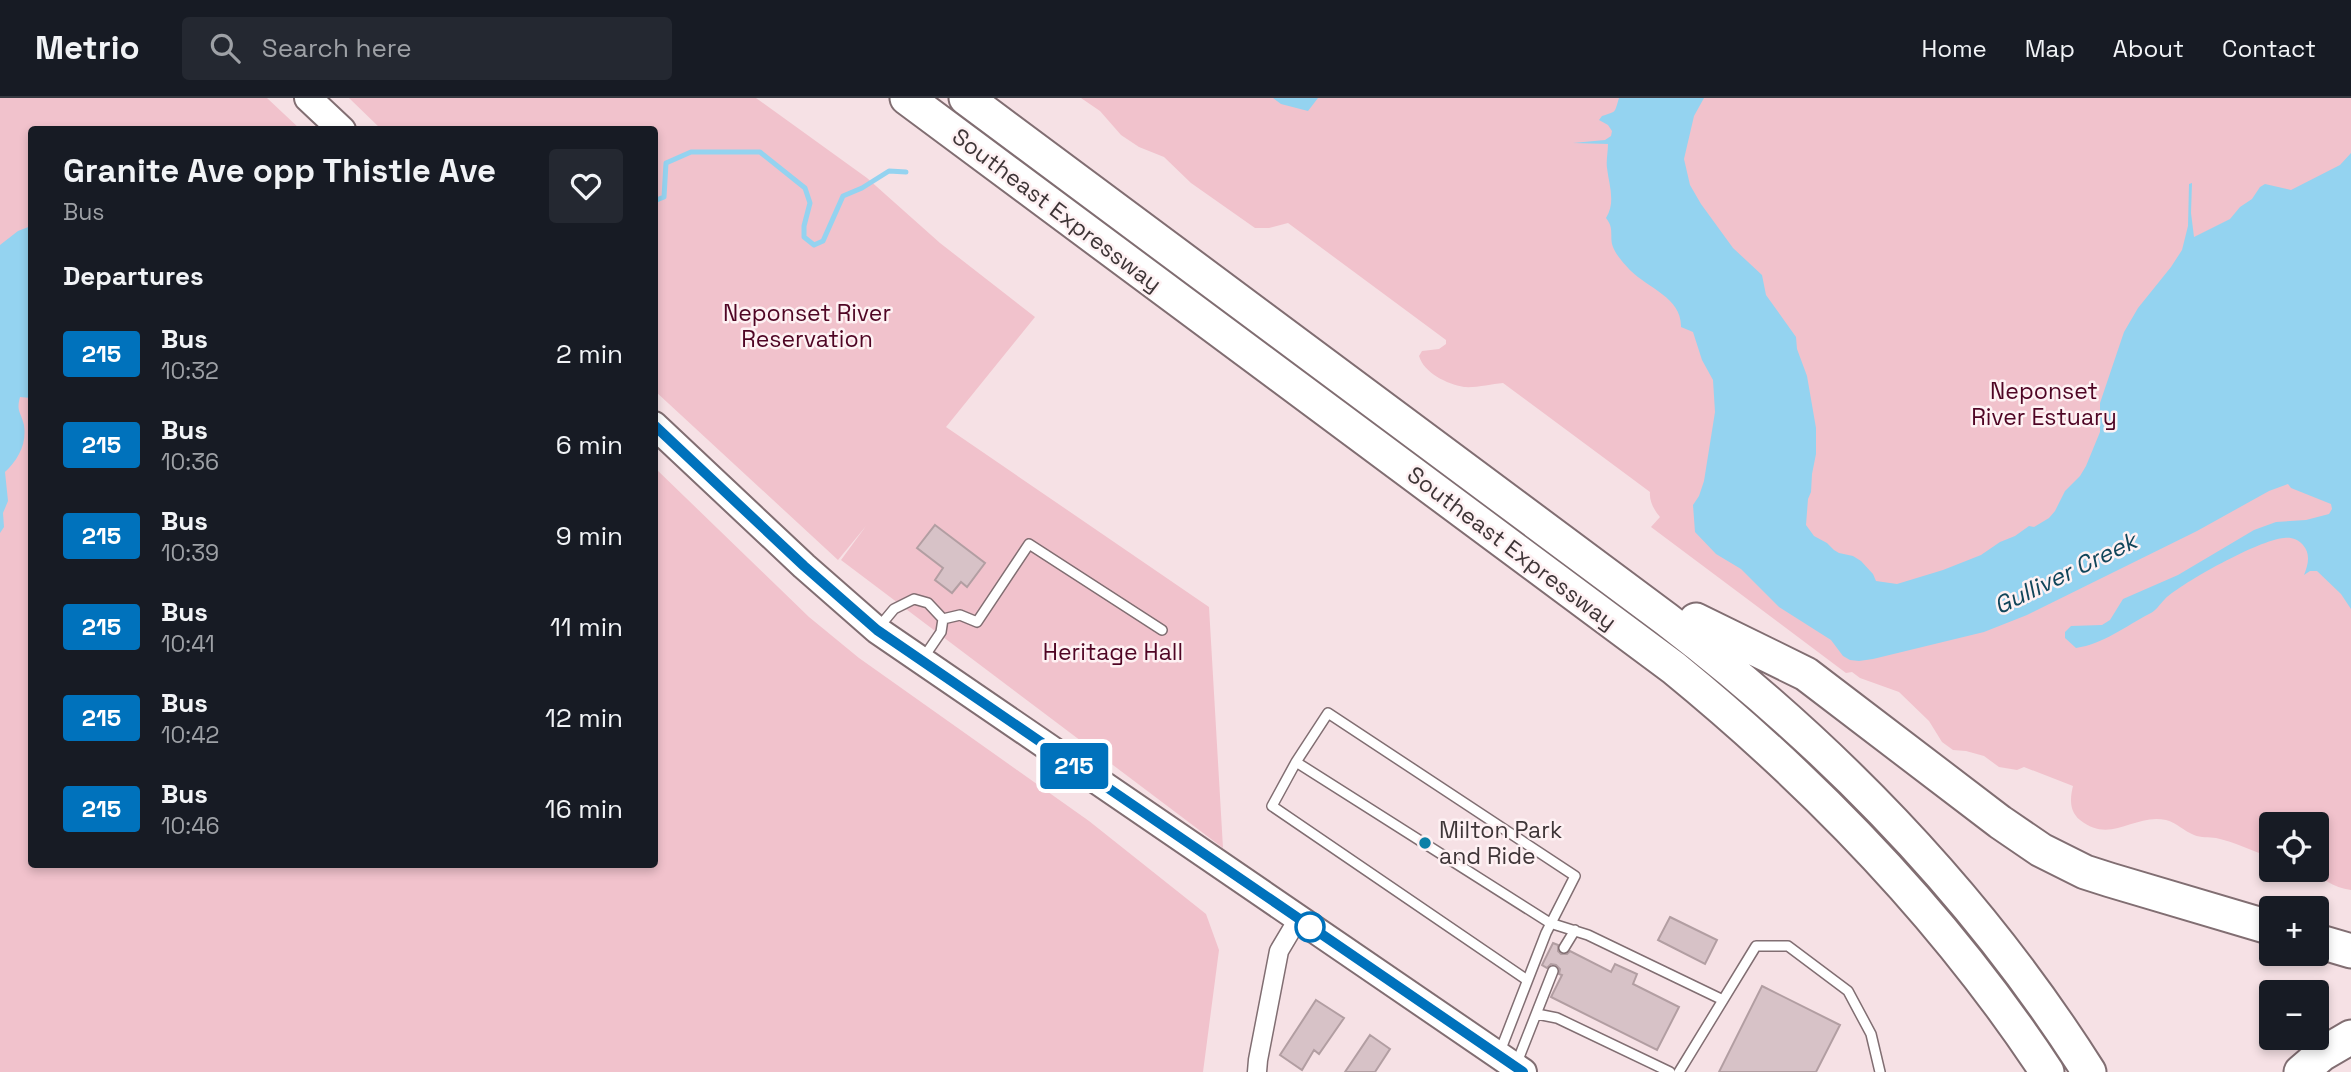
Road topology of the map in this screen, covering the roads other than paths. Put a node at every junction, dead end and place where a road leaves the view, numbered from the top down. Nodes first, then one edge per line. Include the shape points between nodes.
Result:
1 (308, 98) edge
2 (907, 98) edge
3 (932, 98) edge
4 (966, 98) edge
5 (996, 98) edge
6 (338, 126) edge
7 (658, 429) edge
8 (943, 619) junction
9 (1696, 620) junction
10 (877, 630) junction
11 (1162, 630) dead end
12 (921, 662) junction
13 (1296, 762) junction
14 (1298, 919) junction
15 (1550, 923) junction
16 (2259, 924) edge
17 (1575, 930) junction
18 (2329, 945) edge
19 (1564, 948) dead end
20 (2351, 951) edge
21 (1553, 971) dead end
22 (1527, 980) junction
23 (1723, 1000) junction
24 (1537, 1014) junction
25 (2351, 1037) edge
26 (1512, 1065) edge
27 (1257, 1072) edge
28 (1670, 1072) edge
29 (1679, 1072) edge
30 (1880, 1072) edge
31 (2048, 1072) edge
32 (2066, 1072) edge
33 (2089, 1072) edge
34 (2109, 1072) edge
35 (2301, 1072) edge

1 - 6 main road
2 - 31 highway, Southeast Expressway via 1726,710 1822,798 1912,892
3 - 32 highway via 1736,699 1832,787 1923,883 2006,985
4 - 33 highway via 1666,618 1772,703 1866,792 1957,891 2039,997
5 - 9 highway
7 - 10 main road
8 - 10 lane via 928,603 914,599 894,609
8 - 11 lane via 960,615 977,622 1029,544
8 - 12 lane via 942,632
9 - 16 highway via 1805,674 2041,850 2085,872
9 - 34 highway via 1822,726 1926,831 2013,934
10 - 12 main road
12 - 14 main road
13 - 15 lane
13 - 15 lane via 1328,713 1575,876
13 - 22 lane via 1272,806
14 - 26 main road
14 - 27 street via 1279,951
15 - 17 lane
15 - 22 lane
17 - 19 lane
17 - 23 lane
18 - 20 highway
21 - 24 lane
22 - 26 lane
23 - 29 lane
23 - 30 lane via 1756,946 1788,946 1848,991 1871,1034
24 - 26 lane
24 - 28 lane via 1557,1018
25 - 35 highway

